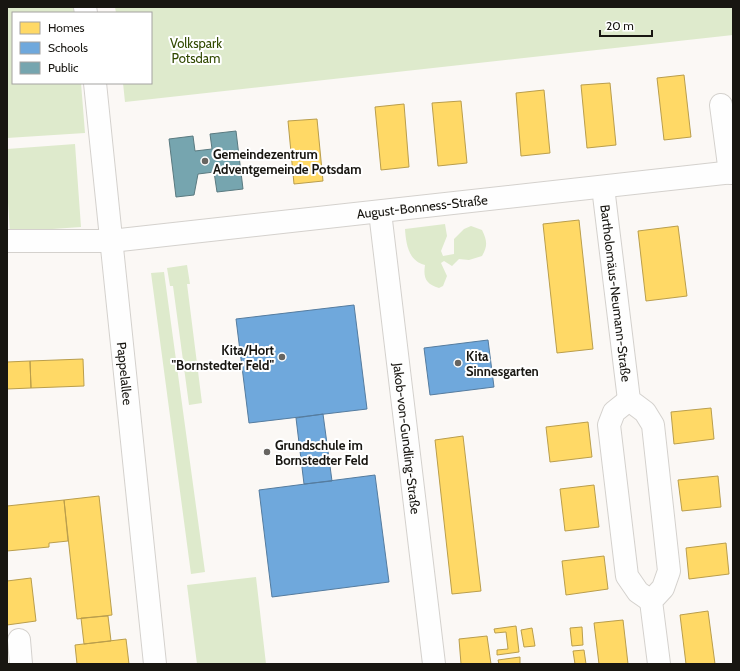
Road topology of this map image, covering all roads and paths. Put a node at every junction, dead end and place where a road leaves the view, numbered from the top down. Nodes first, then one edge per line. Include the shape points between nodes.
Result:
1 (95, 84) edge
2 (721, 105) dead end
3 (731, 173) edge
4 (603, 187) junction
5 (380, 212) junction
6 (111, 241) junction
7 (7, 242) edge
8 (629, 400) junction
9 (651, 601) junction
10 (19, 640) dead end
11 (21, 664) edge
12 (155, 664) edge
13 (434, 664) edge
14 (659, 664) edge

1 - 6 street, Pappelallee
2 - 3 street
3 - 4 street, August-Bonness-Straße
4 - 5 street, August-Bonness-Straße
4 - 8 street, Bartholomäus-Neumann-Straße
5 - 6 street, August-Bonness-Straße
5 - 13 street, Jakob-von-Gundling-Straße
6 - 7 street, August-Bonness-Straße
6 - 12 street, Pappelallee
8 - 9 street, Bartholomäus-Neumann-Straße via 645,412 653,425 654,433 669,571 663,588
8 - 9 street, Bartholomäus-Neumann-Straße via 614,412 609,425 627,576 638,592
9 - 14 street
10 - 11 street

